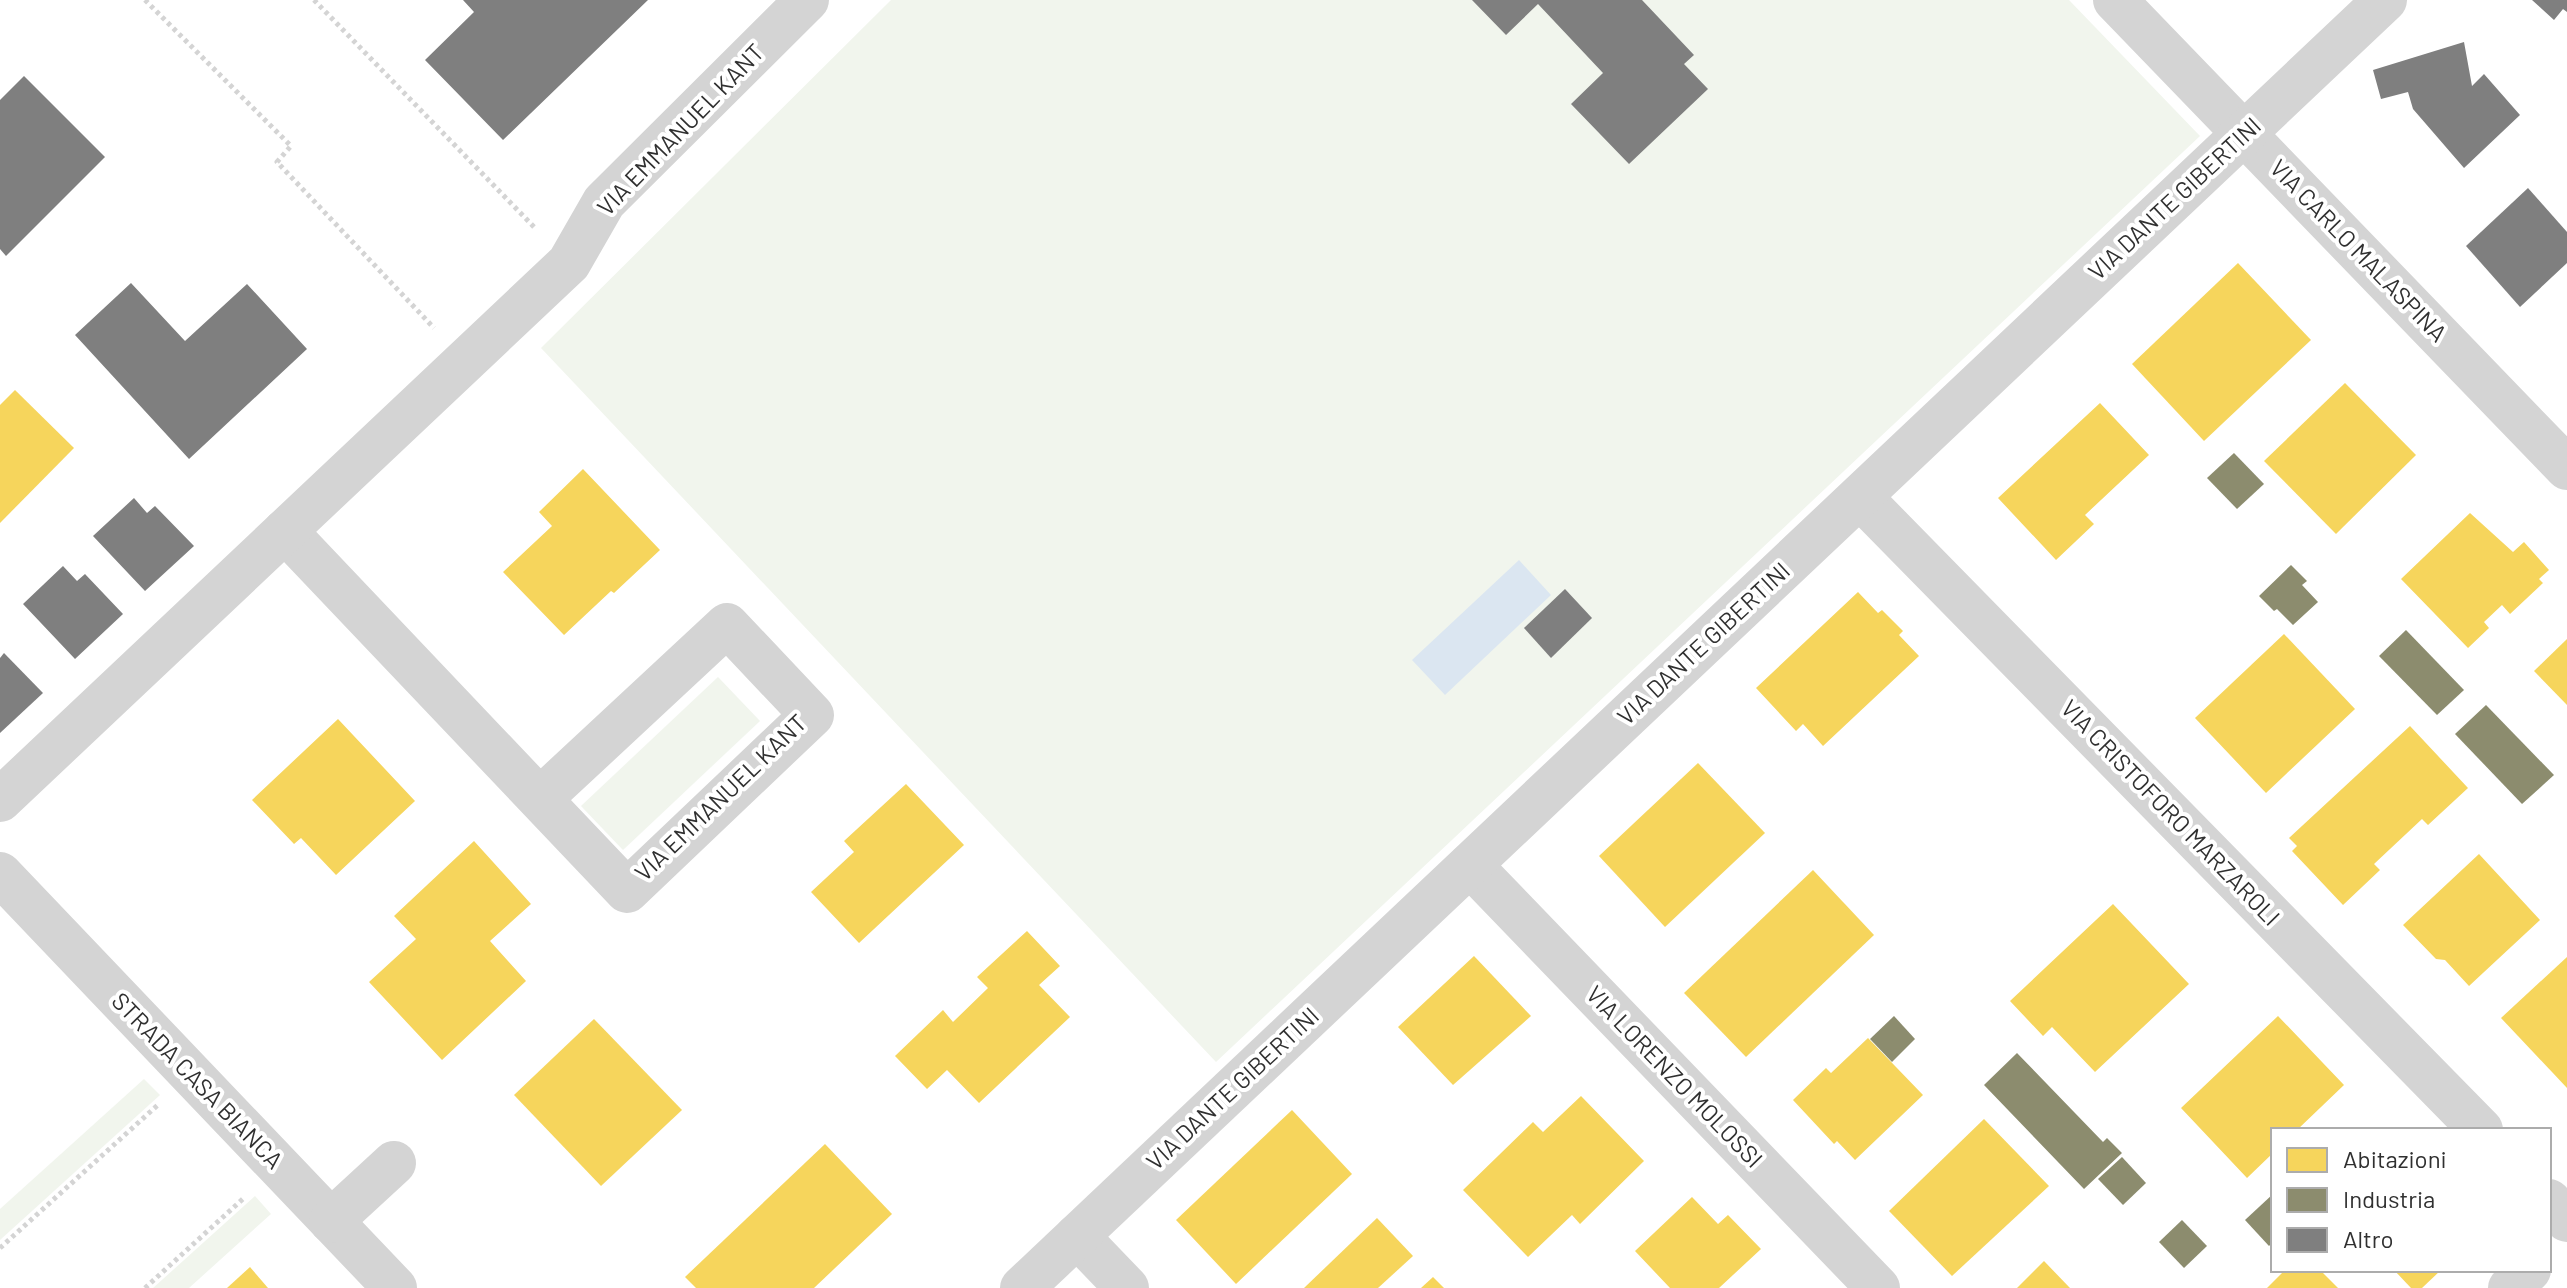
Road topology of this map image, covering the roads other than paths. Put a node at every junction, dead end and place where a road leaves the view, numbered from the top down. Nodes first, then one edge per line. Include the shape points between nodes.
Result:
1 (807, 0) edge
2 (2115, 0) edge
3 (2385, 0) edge
4 (2244, 134) junction
5 (2567, 468) edge
6 (1860, 497) junction
7 (285, 531) junction
8 (540, 799) junction
9 (0, 800) edge
10 (1470, 865) junction
11 (0, 874) edge
12 (2479, 1128) edge
13 (394, 1163) dead end
14 (2551, 1203) edge
15 (2567, 1220) edge
16 (331, 1221) junction
17 (2567, 1234) edge
18 (1077, 1236) junction
19 (2551, 1249) edge
20 (2527, 1272) edge
21 (395, 1288) edge
22 (1022, 1288) edge
23 (1127, 1288) edge
24 (1878, 1288) edge
25 (2510, 1288) edge

1 - 7 street, VIA EMMANUEL KANT via 604,202 569,263
2 - 4 street, VIA CARLO MALASPINA
3 - 4 street, VIA DANTE GIBERTINI
4 - 5 street, VIA CARLO MALASPINA
4 - 6 street, VIA DANTE GIBERTINI
6 - 10 street, VIA DANTE GIBERTINI
6 - 12 street, VIA CRISTOFORO MARZAROLI
7 - 8 street, VIA EMMANUEL KANT
7 - 9 street, VIA EMMANUEL KANT
8 - 8 street, VIA EMMANUEL KANT via 627,891 812,715 727,625
10 - 18 street, VIA DANTE GIBERTINI
10 - 24 street, VIA LORENZO MOLOSSI
11 - 16 street, STRADA CASA BIANCA
13 - 16 street
14 - 15 street
16 - 21 street, STRADA CASA BIANCA
17 - 19 street
18 - 22 street, VIA DANTE GIBERTINI
18 - 23 street
20 - 25 street

